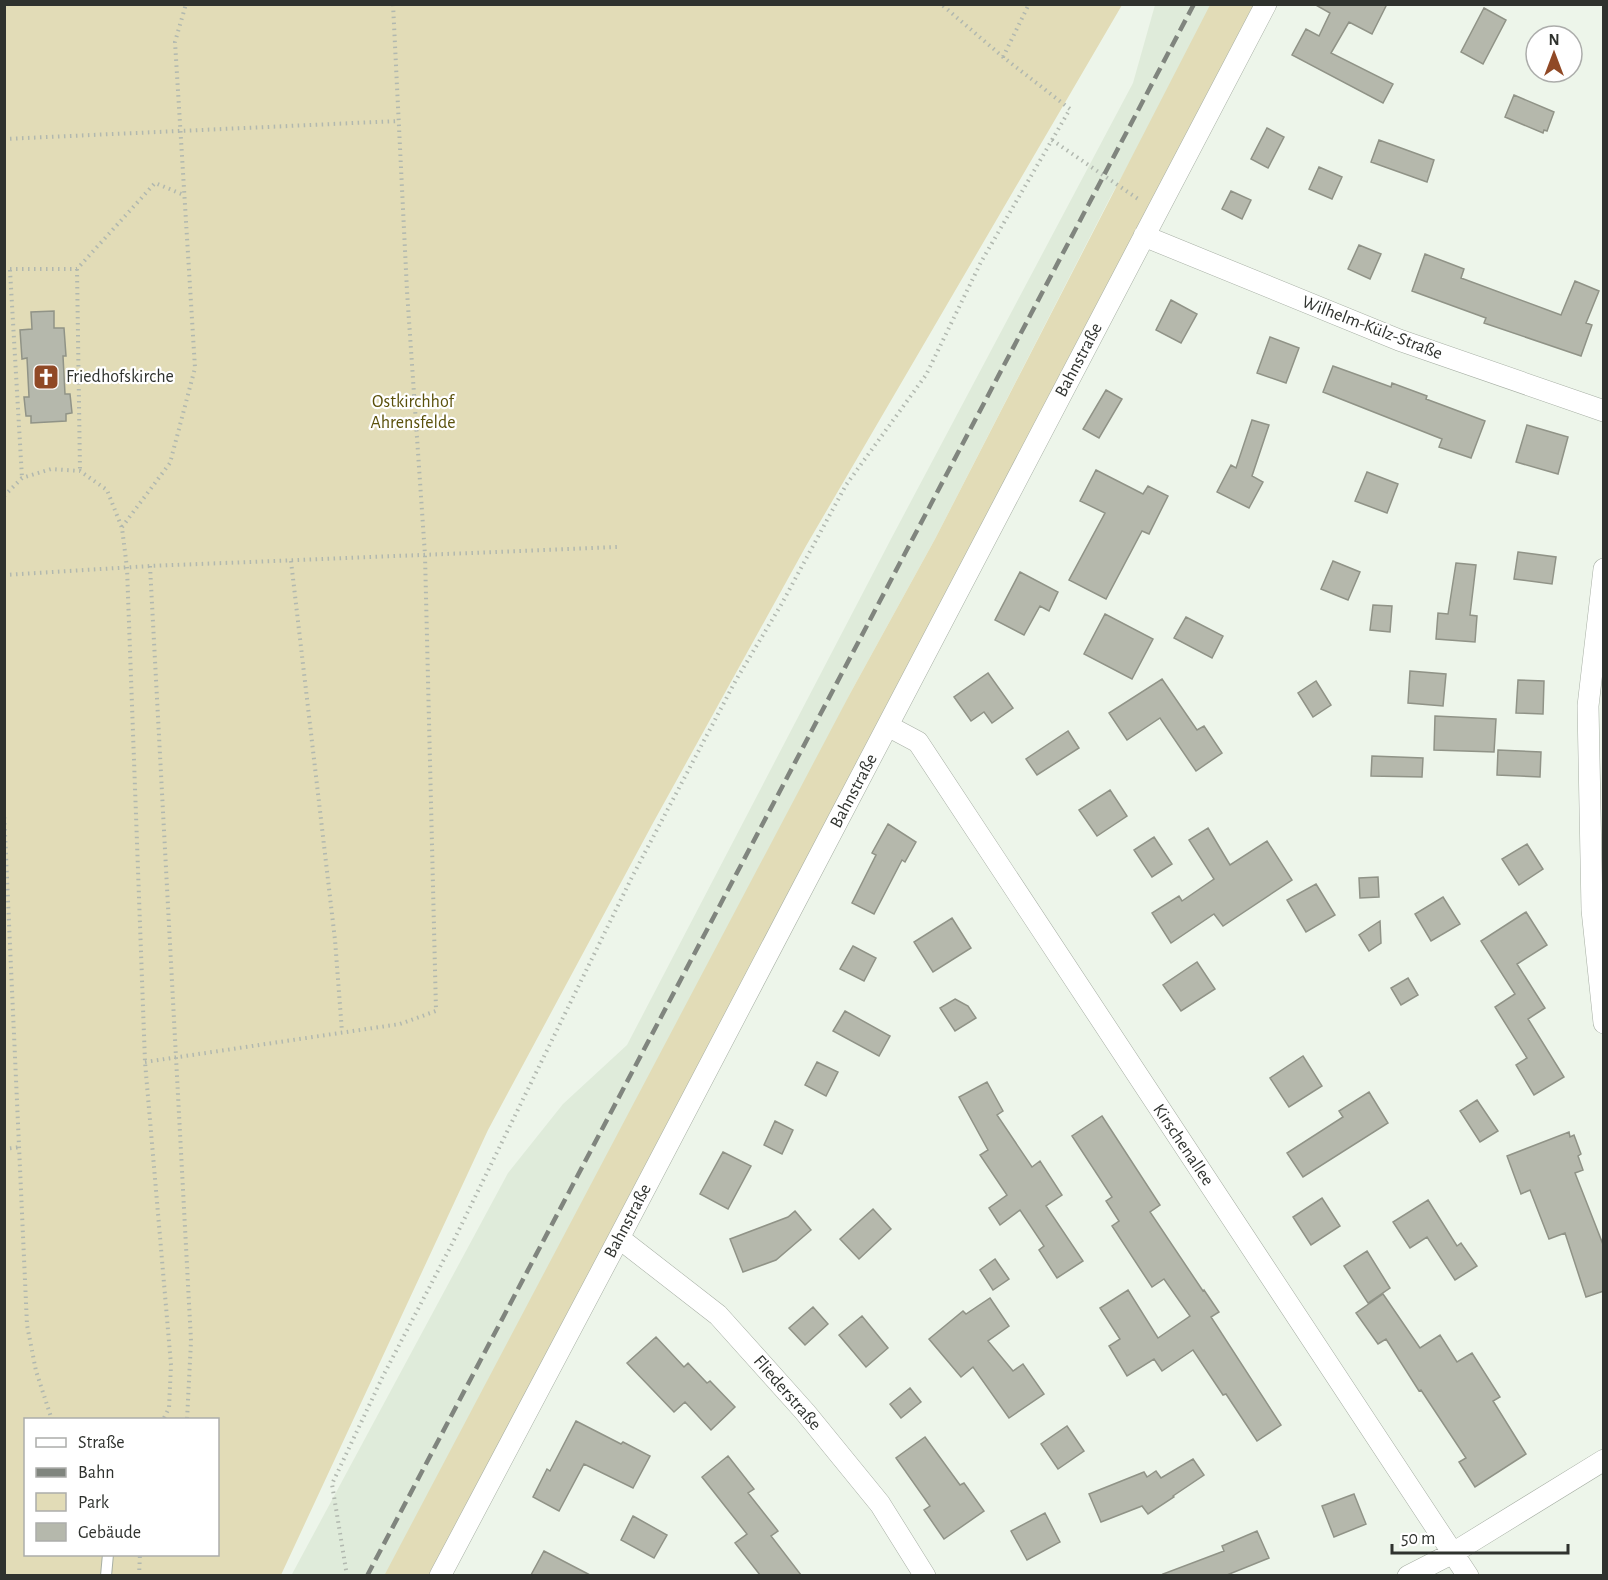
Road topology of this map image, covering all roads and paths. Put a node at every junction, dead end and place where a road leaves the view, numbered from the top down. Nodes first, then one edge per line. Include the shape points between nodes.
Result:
1 (186, 4) edge
2 (393, 4) edge
3 (941, 4) edge
4 (1029, 4) edge
5 (1266, 4) edge
6 (1003, 57) junction
7 (399, 121) junction
8 (179, 131) junction
9 (4, 139) edge
10 (1052, 140) junction
11 (184, 195) junction
12 (1157, 212) junction
13 (1144, 236) junction
14 (4, 269) edge
15 (77, 269) junction
16 (10, 270) junction
17 (1604, 411) edge
18 (80, 471) junction
19 (22, 478) junction
20 (4, 496) edge
21 (122, 528) junction
22 (618, 546) dead end
23 (425, 555) junction
24 (291, 561) junction
25 (150, 567) junction
26 (127, 568) junction
27 (1604, 569) edge
28 (4, 575) edge
29 (888, 726) junction
30 (4, 811) edge
31 (1604, 1023) edge
32 (342, 1032) junction
33 (175, 1058) junction
34 (145, 1062) junction
35 (21, 1147) junction
36 (4, 1149) edge
37 (619, 1238) junction
38 (52, 1418) edge
39 (164, 1418) edge
40 (187, 1418) edge
41 (1604, 1461) edge
42 (1453, 1553) junction
43 (108, 1556) edge
44 (140, 1556) edge
45 (106, 1575) edge
46 (139, 1575) edge
47 (347, 1575) edge
48 (440, 1575) edge
49 (925, 1575) edge
50 (1408, 1575) edge
51 (1468, 1575) edge

1 - 8 path via 175,42
2 - 7 path
3 - 6 path
4 - 6 path
5 - 12 street, Bahnstraße
6 - 10 path via 1070,110
7 - 8 path
7 - 23 path
8 - 9 path
8 - 11 path
10 - 12 path
10 - 47 path via 981,262 926,375 846,484 736,680 632,876 383,1376 332,1484
11 - 15 path via 155,183
11 - 21 path via 195,368 170,463
12 - 13 street, Bahnstraße
13 - 17 street, Wilhelm-Külz-Straße via 1399,340
13 - 29 street, Bahnstraße
14 - 16 path
15 - 16 path
15 - 18 path
16 - 19 path
18 - 19 path via 51,468
18 - 21 path via 107,490
19 - 20 path
21 - 26 path
22 - 23 path
23 - 24 path
23 - 32 path via 436,1011 400,1023
24 - 25 path
24 - 32 path
25 - 26 path
25 - 33 path
26 - 28 path
26 - 34 path
27 - 31 street via 1588,706 1592,910
29 - 37 street, Bahnstraße
29 - 42 street, Kirschenallee via 918,742
30 - 35 path
32 - 33 path
33 - 34 path
33 - 40 path via 191,1341
34 - 39 path via 171,1365 169,1408
35 - 36 path
35 - 38 path via 27,1325 36,1371
37 - 48 street, Bahnstraße
37 - 49 street, Fliederstraße via 718,1315 880,1504
41 - 42 street
42 - 50 street
42 - 51 street, Kirschenallee
43 - 45 lane
44 - 46 path

